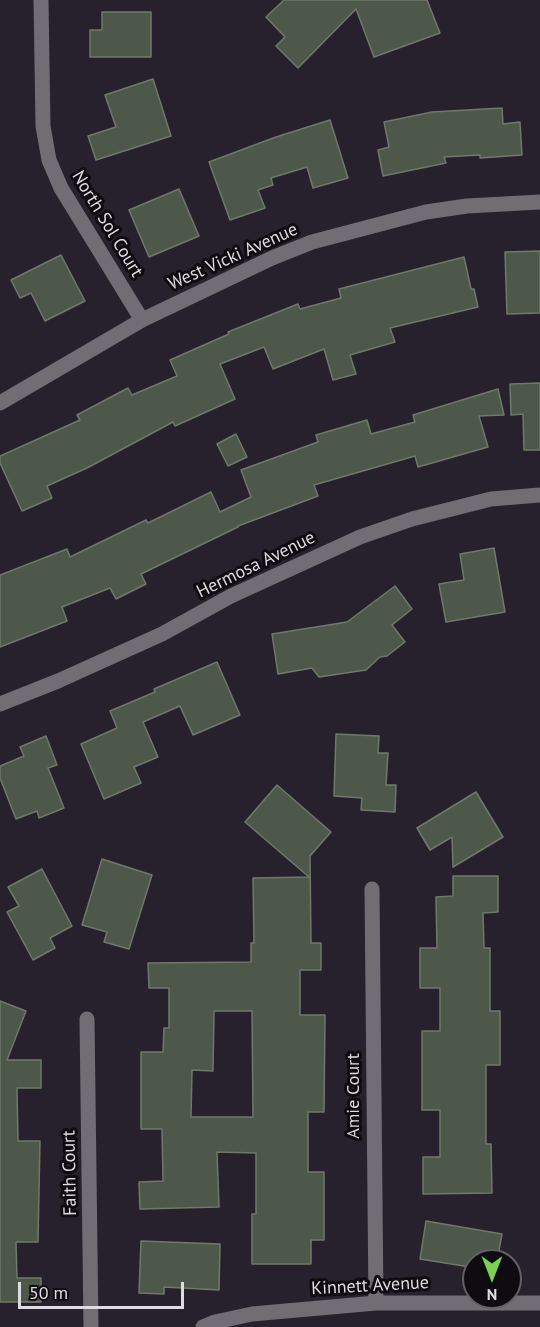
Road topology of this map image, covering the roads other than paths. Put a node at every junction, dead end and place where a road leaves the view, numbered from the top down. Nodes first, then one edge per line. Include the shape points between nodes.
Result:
1 (41, 0) edge
2 (540, 202) edge
3 (142, 320) junction
4 (0, 403) edge
5 (540, 495) edge
6 (0, 704) edge
7 (372, 889) dead end
8 (87, 1019) dead end
9 (376, 1303) junction
10 (540, 1303) edge
11 (91, 1327) edge
12 (203, 1327) edge

1 - 3 street, North Sol Court via 43,126 49,160 61,188
2 - 3 street, West Vicki Avenue via 426,212 312,242
3 - 4 street, West Vicki Avenue
5 - 6 street, Hermosa Avenue via 491,500 412,519 360,537 231,596 162,634
7 - 9 street, Amie Court
8 - 11 street, Faith Court
9 - 10 street, Kinnett Avenue
9 - 12 street, Kinnett Avenue via 252,1314

